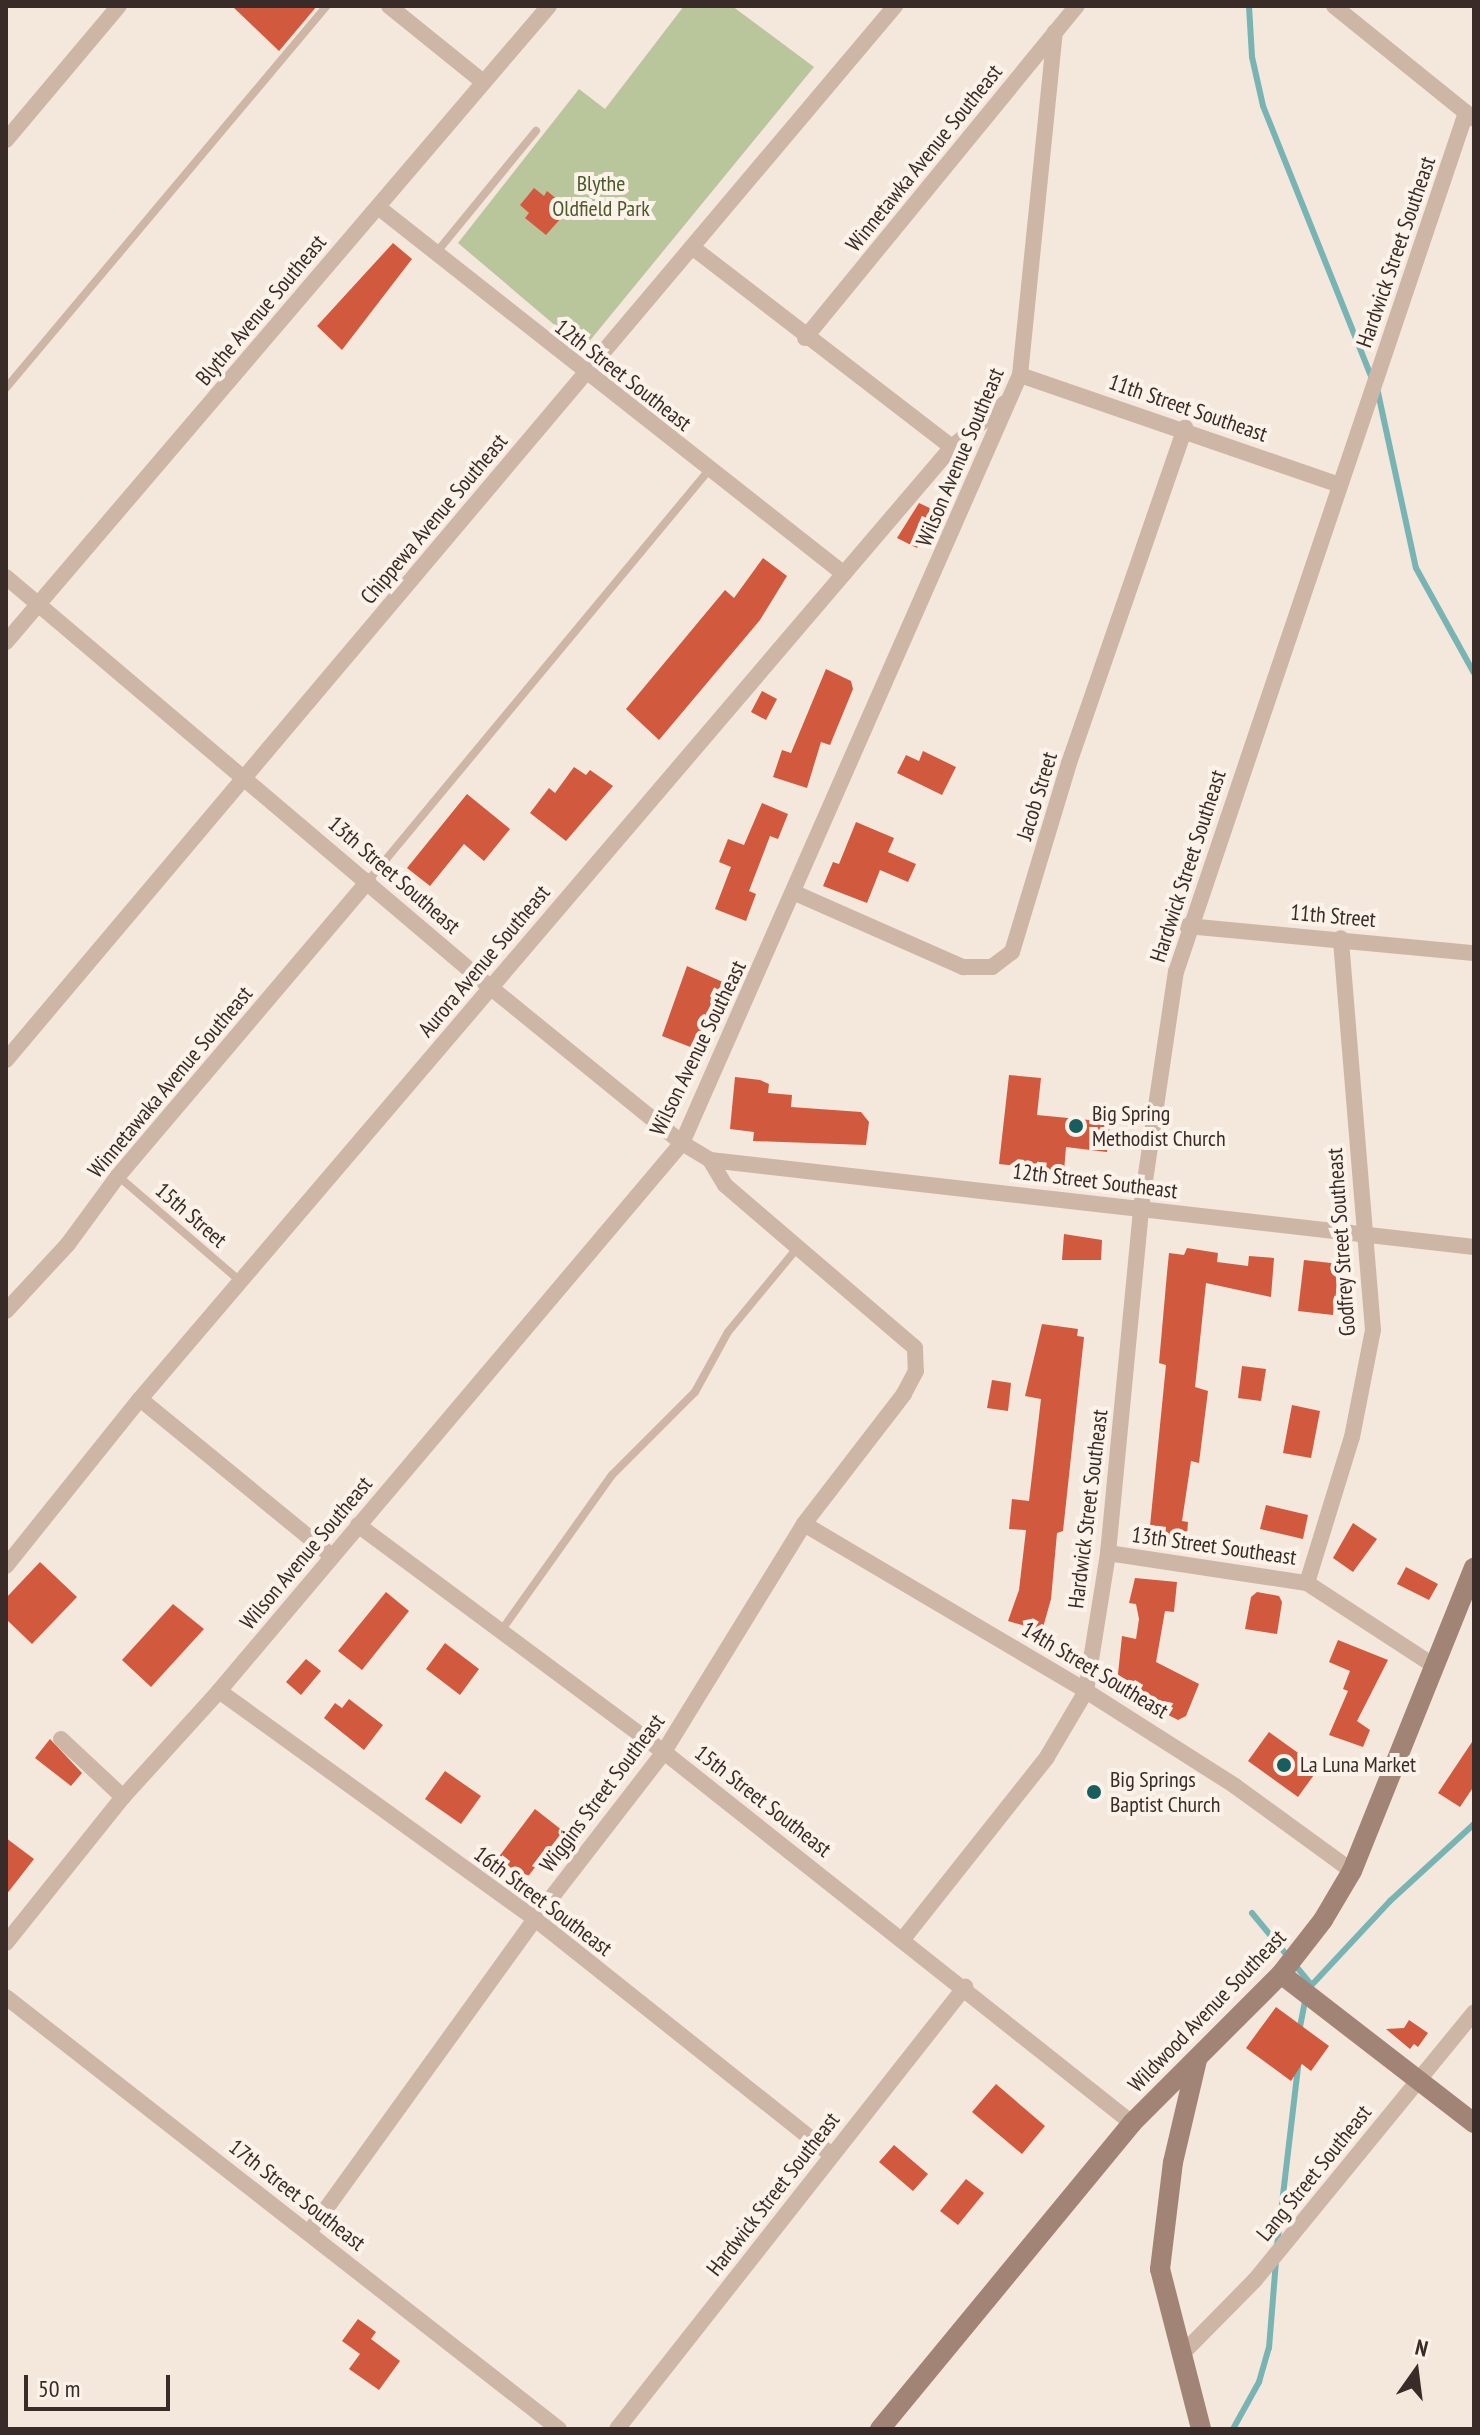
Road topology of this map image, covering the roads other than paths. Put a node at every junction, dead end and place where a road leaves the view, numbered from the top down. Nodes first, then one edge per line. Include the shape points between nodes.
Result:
1 (119, 6) edge
2 (326, 6) edge
3 (389, 6) edge
4 (549, 6) edge
5 (895, 6) edge
6 (1077, 6) edge
7 (1334, 6) edge
8 (1055, 32) junction
9 (482, 81) junction
10 (1470, 116) edge
11 (536, 131) dead end
12 (6, 140) edge
13 (378, 207) junction
14 (692, 247) junction
15 (435, 253) junction
16 (805, 338) junction
17 (585, 374) junction
18 (1020, 375) junction
19 (6, 388) edge
20 (1010, 399) junction
21 (1185, 428) junction
22 (952, 447) junction
23 (709, 470) junction
24 (1340, 485) junction
25 (844, 574) junction
26 (6, 577) edge
27 (39, 604) junction
28 (6, 642) edge
29 (248, 778) junction
30 (368, 881) junction
31 (795, 893) junction
32 (1187, 926) junction
33 (1341, 938) junction
34 (1474, 953) edge
35 (490, 987) junction
36 (6, 1060) edge
37 (682, 1143) junction
38 (710, 1160) junction
39 (118, 1176) junction
40 (1141, 1208) junction
41 (1365, 1236) junction
42 (798, 1247) junction
43 (1474, 1247) edge
44 (240, 1281) junction
45 (6, 1311) edge
46 (916, 1371) joint
47 (140, 1399) junction
48 (804, 1524) junction
49 (358, 1525) junction
50 (1108, 1553) junction
51 (332, 1556) junction
52 (6, 1566) edge
53 (1474, 1568) edge
54 (1307, 1583) junction
55 (501, 1631) junction
56 (1433, 1665) junction
57 (219, 1691) junction
58 (1086, 1691) junction
59 (61, 1739) dead end
60 (664, 1752) junction
61 (123, 1797) junction
62 (1352, 1871) junction
63 (535, 1919) junction
64 (903, 1939) junction
65 (6, 1943) edge
66 (1281, 1974) junction
67 (965, 1987) junction
68 (6, 1997) edge
69 (1474, 2012) edge
70 (1197, 2060) junction
71 (1418, 2080) junction
72 (1132, 2123) junction
73 (1474, 2123) edge
74 (832, 2155) junction
75 (309, 2232) junction
76 (1181, 2355) junction
77 (559, 2429) edge
78 (617, 2429) edge
79 (880, 2429) edge
80 (1201, 2429) edge

1 - 12 street
2 - 19 lane
3 - 9 street
4 - 9 street, Blythe Avenue Southeast
5 - 14 street, Chippewa Avenue Southeast
6 - 8 street, Winnetawka Avenue Southeast
7 - 10 street
8 - 16 street, Winnetawka Avenue Southeast
8 - 18 street, Wilson Avenue Southeast
9 - 13 street, Blythe Avenue Southeast
10 - 24 street, Hardwick Street Southeast
11 - 15 lane
13 - 15 street, 12th Street Southeast
13 - 27 street, Blythe Avenue Southeast
14 - 16 street
14 - 17 street, Chippewa Avenue Southeast
15 - 17 street, 12th Street Southeast
16 - 22 street
17 - 23 street, 12th Street Southeast
17 - 29 street, Chippewa Avenue Southeast
18 - 20 street, Wilson Avenue Southeast
18 - 21 street, 11th Street Southeast
20 - 22 street, Aurora Avenue Southeast
20 - 31 street, Wilson Avenue Southeast
21 - 24 street, 11th Street Southeast
21 - 31 street, Jacob Street via 1069,763 1012,952 992,967 963,967
22 - 25 street, Aurora Avenue Southeast
23 - 25 street, 12th Street Southeast
23 - 30 lane
24 - 32 street, Hardwick Street Southeast
25 - 35 street, Aurora Avenue Southeast
26 - 27 street, 13th Street Southeast
27 - 28 street, Blythe Avenue Southeast
27 - 29 street, 13th Street Southeast
29 - 30 street, 13th Street Southeast
29 - 36 street, Chippewa Avenue Southeast
30 - 35 street, 13th Street Southeast
30 - 39 street, Winnetawaka Avenue Southeast
31 - 37 street, Wilson Avenue Southeast
32 - 33 street, 11th Street
32 - 40 street, Hardwick Street Southeast
33 - 34 street, 11th Street
33 - 41 street, Godfrey Street Southeast
35 - 37 street, 13th Street Southeast
35 - 44 street, Aurora Avenue Southeast
37 - 38 street, 13th Street Southeast
37 - 49 street, Wilson Avenue Southeast
38 - 40 street, 12th Street Southeast
38 - 42 street, 13th Street Southeast via 725,1185
39 - 44 lane, 15th Street
39 - 45 street, Winnetawaka Avenue Southeast via 68,1244
40 - 41 street, 12th Street Southeast
40 - 50 street, Hardwick Street Southeast
41 - 43 street, 12th Street Southeast
41 - 54 street, Godfrey Street Southeast via 1373,1330 1352,1437
42 - 46 street, 13th Street Southeast via 915,1348
42 - 55 lane via 728,1332 695,1392 612,1475
44 - 47 street, Aurora Avenue Southeast
46 - 48 street, Wiggins Street Southeast
47 - 51 street
47 - 52 street, Aurora Avenue Southeast
48 - 58 street, 14th Street Southeast
48 - 60 street, Wiggins Street Southeast
49 - 51 street, Wilson Avenue Southeast
49 - 55 street, 15th Street Southeast
50 - 54 street, 13th Street Southeast
50 - 58 street, Hardwick Street Southeast
51 - 57 street, Wilson Avenue Southeast
53 - 56 main road, Wildwood Avenue Southeast
54 - 56 street, 13th Street Southeast
55 - 60 street, 15th Street Southeast
56 - 62 main road, Wildwood Avenue Southeast
57 - 61 street, Wilson Avenue Southeast
57 - 63 street, 16th Street Southeast
58 - 62 street, 14th Street Southeast via 1235,1786
58 - 64 street, Hardwick Street Southeast via 1047,1757
59 - 61 street
60 - 63 street, Wiggins Street Southeast
60 - 64 street, 15th Street Southeast
61 - 65 street, Wilson Avenue Southeast
62 - 66 main road, Wildwood Avenue Southeast
63 - 74 street, 16th Street Southeast
63 - 75 street, Wiggins Street Southeast
64 - 67 street, 15th Street Southeast
66 - 70 main road, Wildwood Avenue Southeast
66 - 71 main road
67 - 72 street, 15th Street Southeast
67 - 74 street, Hardwick Street Southeast
68 - 75 street, 17th Street Southeast
69 - 71 street, Lang Street Southeast
70 - 72 main road, Wildwood Avenue Southeast
70 - 76 main road via 1173,2162 1160,2269
71 - 73 main road
71 - 76 street, Lang Street Southeast via 1255,2280
72 - 79 main road, Wildwood Avenue Southeast
74 - 78 street, Hardwick Street Southeast
75 - 77 street, 17th Street Southeast
76 - 80 main road

